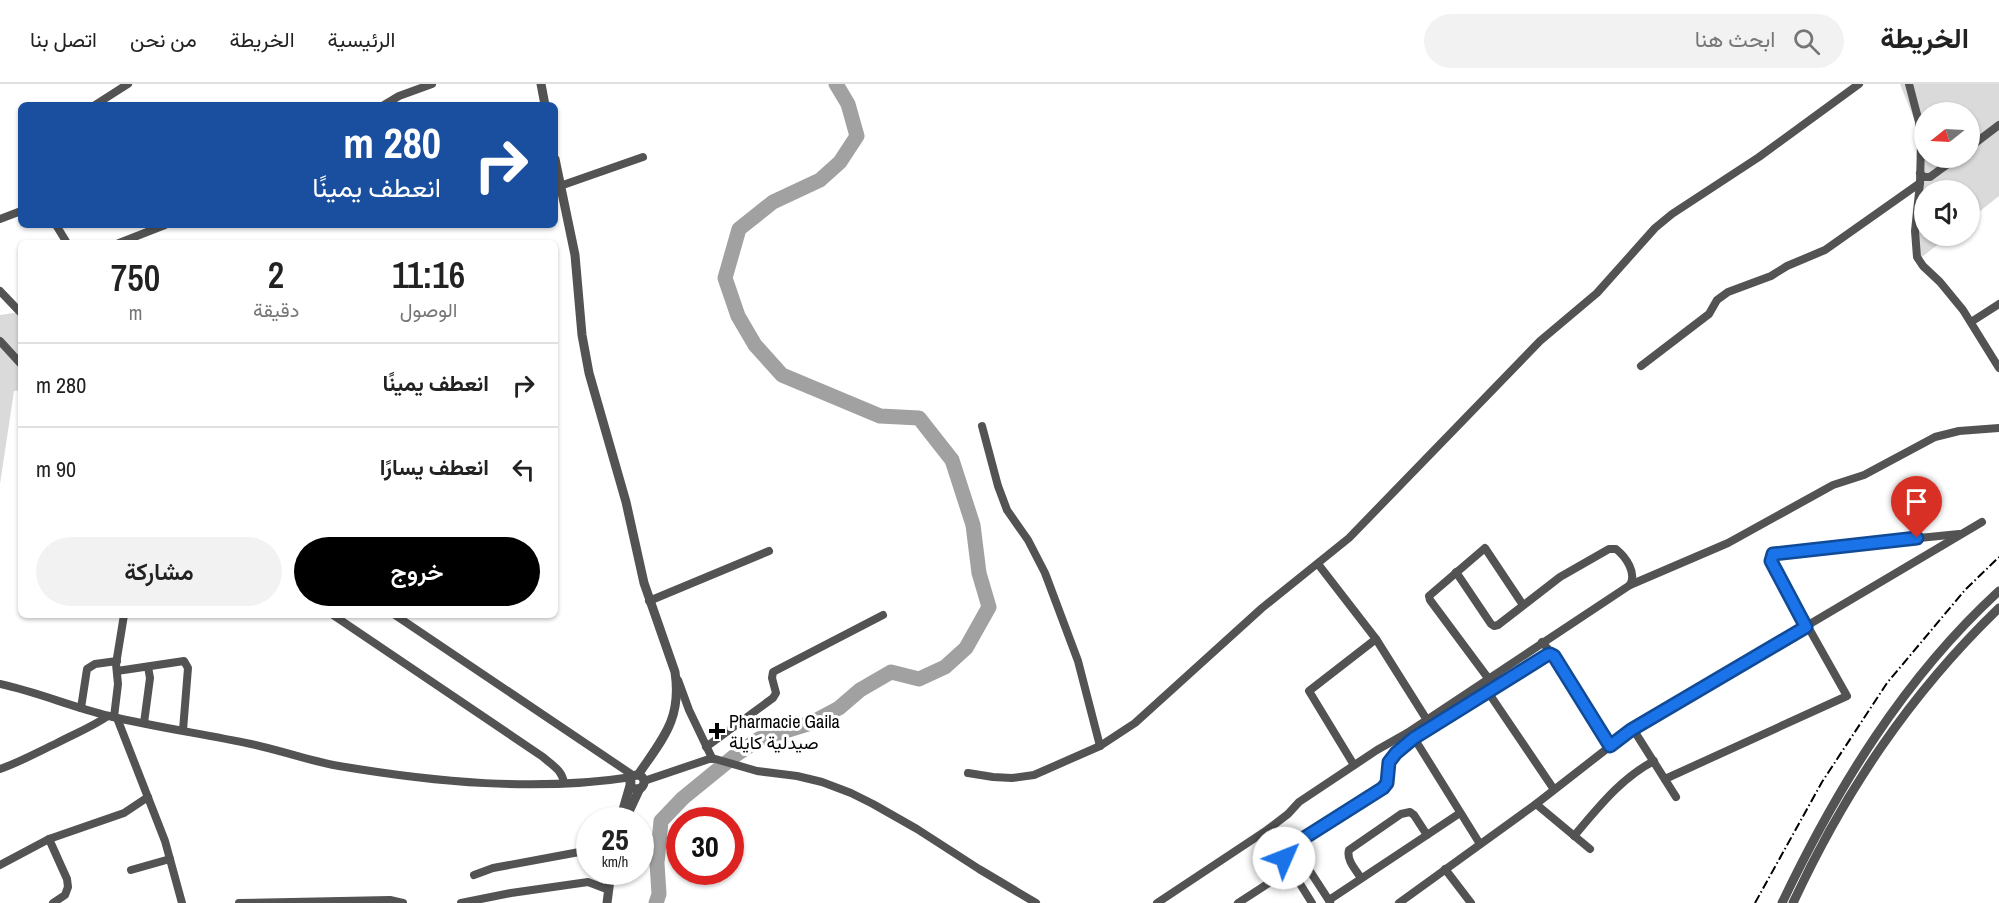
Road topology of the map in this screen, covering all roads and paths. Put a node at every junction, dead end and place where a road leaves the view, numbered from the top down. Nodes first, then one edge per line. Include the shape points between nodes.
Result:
1 (128, 84) edge
2 (432, 84) edge
3 (541, 84) edge
4 (1859, 84) edge
5 (1909, 84) edge
6 (100, 102) edge
7 (389, 102) edge
8 (544, 102) edge
9 (1999, 125) edge
10 (1980, 139) edge
11 (643, 157) dead end
12 (1942, 168) edge
13 (1920, 173) junction
14 (558, 175) edge
15 (1920, 180) edge
16 (560, 186) junction
17 (1914, 187) edge
18 (18, 212) edge
19 (0, 219) edge
20 (157, 228) edge
21 (127, 240) edge
22 (1916, 246) edge
23 (0, 291) edge
24 (1999, 304) edge
25 (18, 310) edge
26 (1971, 322) junction
27 (0, 341) edge
28 (18, 361) edge
29 (1641, 366) dead end
30 (1999, 368) edge
31 (982, 426) dead end
32 (1999, 428) edge
33 (1982, 522) dead end
34 (1963, 533) junction
35 (769, 551) dead end
36 (1318, 564) junction
37 (1456, 572) junction
38 (1630, 585) junction
39 (1999, 591) edge
40 (649, 601) junction
41 (1523, 605) junction
42 (1999, 608) edge
43 (883, 615) dead end
44 (123, 618) edge
45 (337, 618) edge
46 (399, 618) edge
47 (1806, 627) junction
48 (1376, 639) junction
49 (1542, 642) junction
50 (1550, 654) junction
51 (117, 662) junction
52 (148, 667) junction
53 (117, 671) junction
54 (675, 672) junction
55 (1488, 678) junction
56 (0, 684) edge
57 (1488, 692) junction
58 (81, 708) junction
59 (1435, 714) junction
60 (113, 717) junction
61 (1427, 720) junction
62 (144, 723) junction
63 (1439, 723) junction
64 (1634, 729) junction
65 (183, 730) junction
66 (1410, 736) junction
67 (1100, 746) junction
68 (1610, 746) junction
69 (706, 747) junction
70 (712, 758) junction
71 (1654, 761) junction
72 (1354, 765) junction
73 (0, 769) edge
74 (968, 773) dead end
75 (1665, 779) junction
76 (636, 780) junction
77 (564, 783) junction
78 (1554, 789) junction
79 (148, 797) junction
80 (1676, 797) dead end
81 (1536, 804) junction
82 (625, 807) edge
83 (629, 807) edge
84 (1460, 813) junction
85 (1427, 835) junction
86 (1574, 836) junction
87 (49, 839) junction
88 (1480, 844) junction
89 (1293, 845) junction
90 (1590, 849) dead end
91 (576, 853) edge
92 (170, 859) junction
93 (1303, 861) junction
94 (0, 865) edge
95 (1291, 869) junction
96 (1445, 869) junction
97 (131, 870) dead end
98 (474, 875) dead end
99 (1361, 878) junction
100 (610, 885) edge
101 (609, 890) junction
102 (1330, 901) edge
103 (53, 903) edge
104 (183, 903) edge
105 (239, 903) edge
106 (403, 903) edge
107 (461, 903) edge
108 (607, 903) edge
109 (1036, 903) edge
110 (1157, 903) edge
111 (1238, 903) edge
112 (1312, 903) edge
113 (1399, 903) edge
114 (1471, 903) edge
115 (1782, 903) edge
116 (1793, 903) edge

1 - 6 street
2 - 7 street
3 - 8 street
4 - 36 street via 1655,228 1597,293 1540,341 1349,538
5 - 13 street via 1920,129
9 - 10 street
11 - 16 street
12 - 13 street via 1930,177
13 - 15 street
14 - 16 street
16 - 40 street via 575,255 585,356
17 - 29 street via 1825,250 1728,292 1709,314
18 - 19 street
20 - 21 street
22 - 26 street via 1917,257
23 - 25 street
24 - 26 street
26 - 30 street
27 - 28 street
31 - 67 street via 1007,510 1045,573 1078,661
32 - 38 street via 1935,437 1864,475 1833,485 1728,543
33 - 34 street
34 - 47 street
34 - 47 street via 1773,554 1771,561
35 - 40 street
36 - 48 street
36 - 67 street via 1262,608 1135,723
37 - 41 street via 1494,626
37 - 41 street via 1485,548
37 - 55 street via 1432,592 1430,600
38 - 41 street via 1633,573 1621,553 1609,549 1560,577
38 - 49 street
39 - 115 street via 1929,664 1877,733 1828,812
40 - 54 street
42 - 116 street via 1917,697 1886,740 1832,825
43 - 69 street via 773,672 773,698
44 - 51 street
45 - 77 street via 543,758 559,770
46 - 76 street
47 - 64 street
47 - 75 street via 1847,696
48 - 61 street
48 - 72 street via 1309,691
49 - 50 street
49 - 55 street
50 - 57 street
50 - 68 street
51 - 53 street
51 - 58 street via 95,664 87,669
52 - 53 street
52 - 62 street
52 - 65 street via 184,661 187,664
53 - 60 street
54 - 69 street
54 - 76 street via 677,701 673,718
55 - 59 street
56 - 58 street
57 - 63 street
57 - 78 street
58 - 60 street
59 - 61 street
59 - 63 street
60 - 62 street
60 - 73 street
60 - 79 street
61 - 66 street
62 - 65 street
63 - 66 street
64 - 68 street
64 - 71 street
65 - 77 street via 336,766 385,773 500,784
66 - 72 street via 1386,744
66 - 84 street
66 - 89 street via 1389,762 1383,788
67 - 74 street via 1035,775 1012,778
68 - 78 street
69 - 70 street
70 - 76 street
70 - 109 street via 742,768 810,779 851,793
71 - 75 street
71 - 86 street via 1622,783
72 - 110 street via 1299,802 1267,830
75 - 80 street
76 - 77 street
76 - 82 street
76 - 83 street
78 - 81 street
79 - 87 street via 124,813
79 - 92 street
81 - 86 street
81 - 88 street
84 - 85 street
84 - 88 street
85 - 99 street
85 - 99 street via 1414,815 1401,814 1349,850 1349,860
86 - 90 street
87 - 94 street
87 - 103 street via 68,883 65,895
88 - 96 street
89 - 93 street
89 - 95 street via 1284,855
91 - 98 street
92 - 97 street
92 - 104 street
93 - 95 street
93 - 102 street
95 - 111 street
95 - 112 street
96 - 113 street
96 - 114 street
99 - 102 street
100 - 101 street
101 - 107 street via 588,882
101 - 108 street
105 - 106 street

